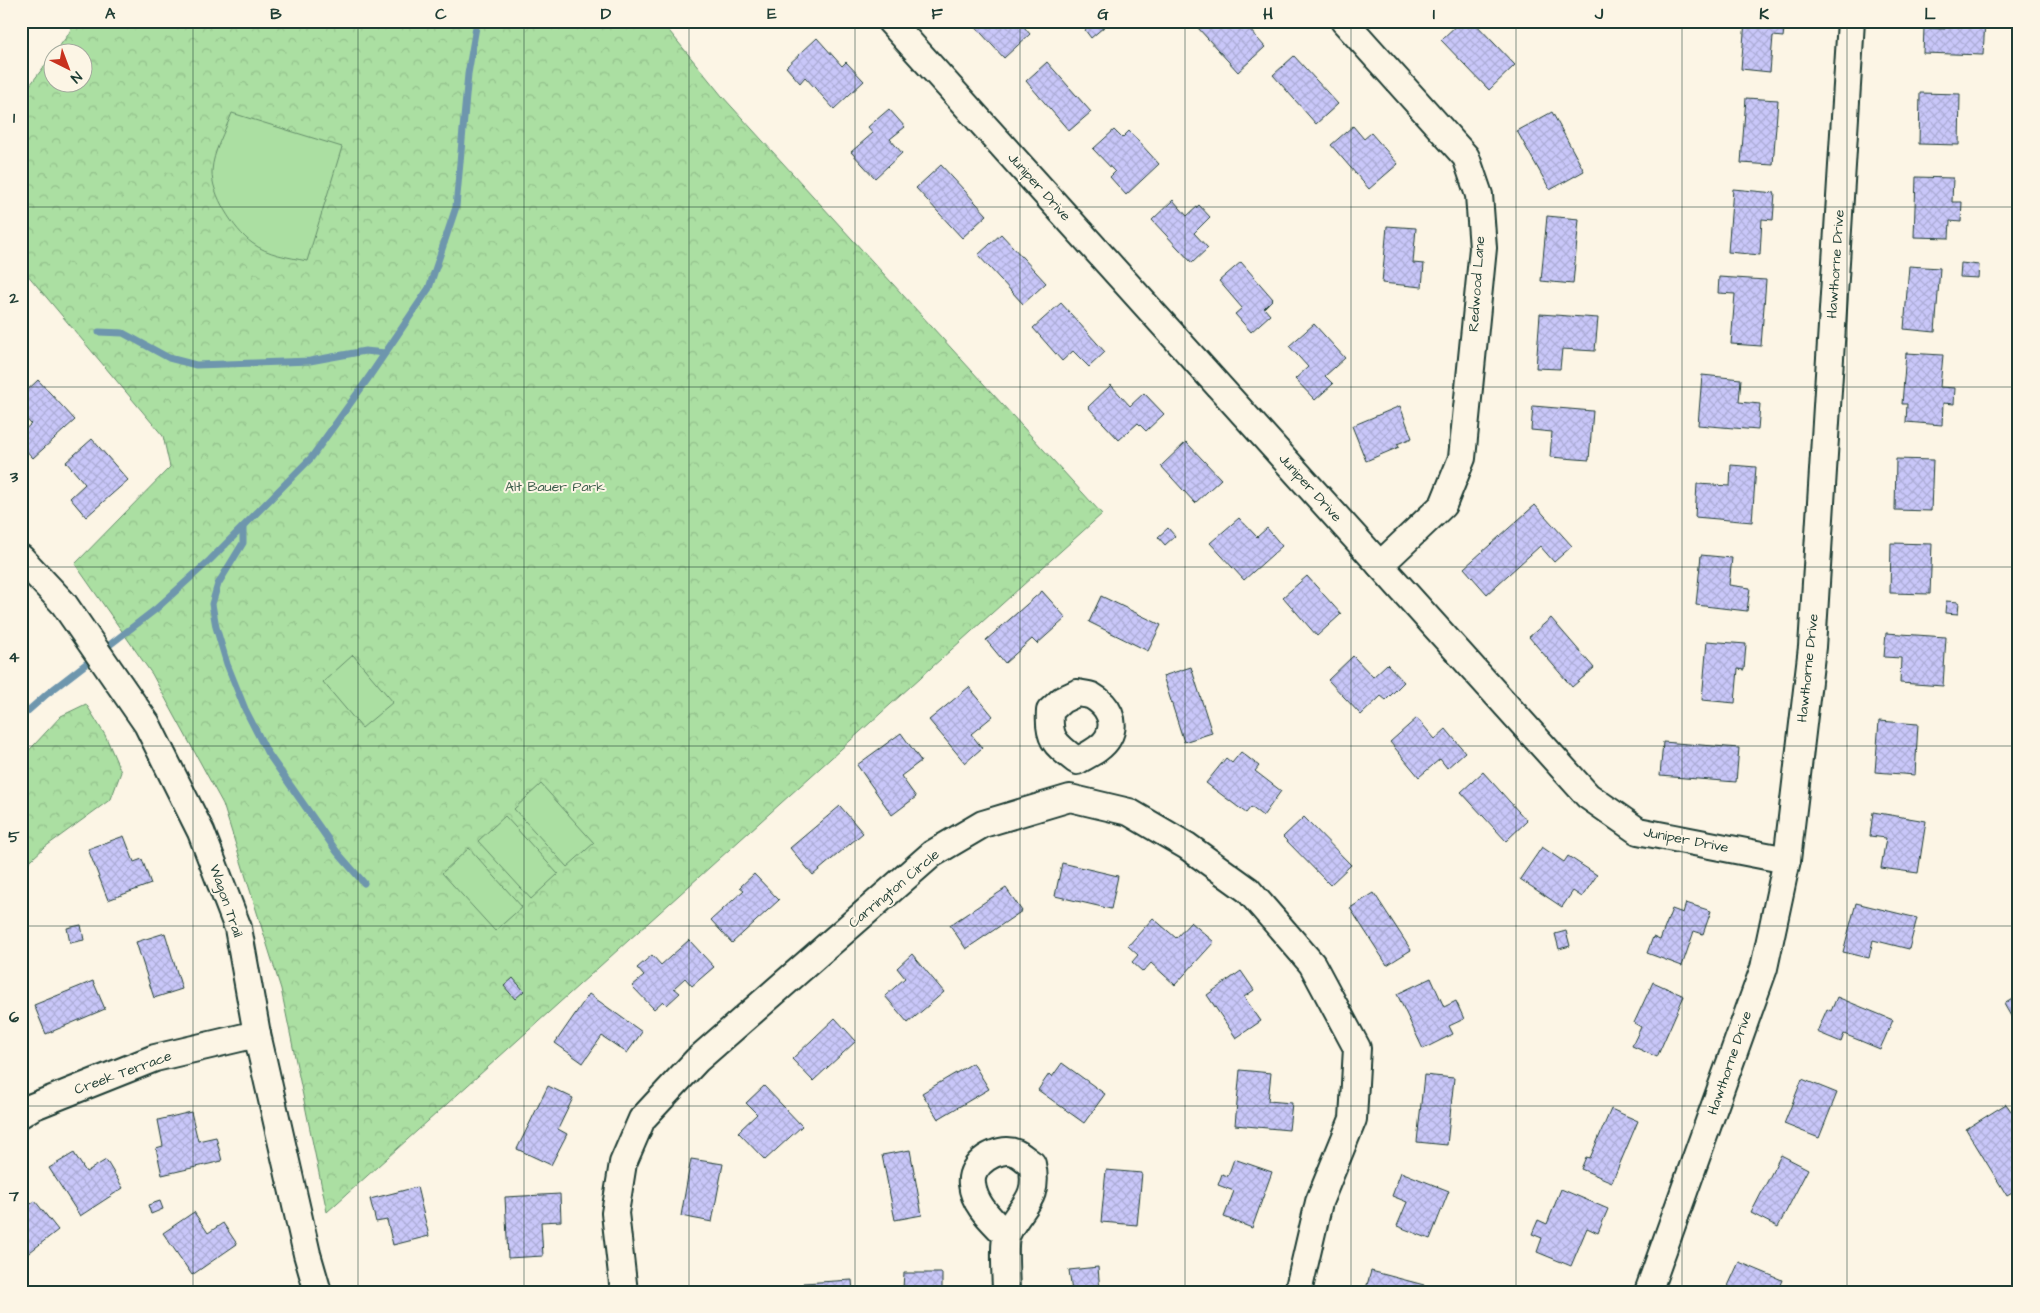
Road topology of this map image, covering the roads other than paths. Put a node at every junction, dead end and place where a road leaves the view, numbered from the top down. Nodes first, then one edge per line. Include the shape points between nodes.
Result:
1 (890, 21) edge
2 (1851, 21) edge
3 (1355, 25) edge
4 (21, 558) edge
5 (1380, 565) junction
6 (1077, 761) dead end
7 (1070, 798) junction
8 (1787, 860) junction
9 (257, 1034) junction
10 (21, 1114) edge
11 (1006, 1235) dead end
12 (318, 1292) edge
13 (624, 1292) edge
14 (1006, 1292) edge
15 (1298, 1292) edge
16 (1648, 1292) edge

1 - 5 street, Juniper Drive
2 - 8 street, Hawthorne Drive via 1812,647
3 - 5 street, Redwood Lane via 1466,157 1479,195 1483,248 1462,458 1443,505
4 - 9 street, Wagon Trail via 64,604 147,724 201,832 238,928
5 - 8 street, Juniper Drive via 1588,796 1638,832
6 - 7 street
7 - 13 street, Carrington Circle via 982,824 932,854 697,1060 642,1118 623,1163 615,1213
7 - 15 street, Carrington Circle via 1129,812 1188,846 1248,890 1312,964 1356,1048 1353,1119 1319,1202
8 - 16 street, Hawthorne Drive via 1764,968
9 - 10 street, Creek Terrace via 155,1058
9 - 12 street, Wagon Trail
11 - 14 street

